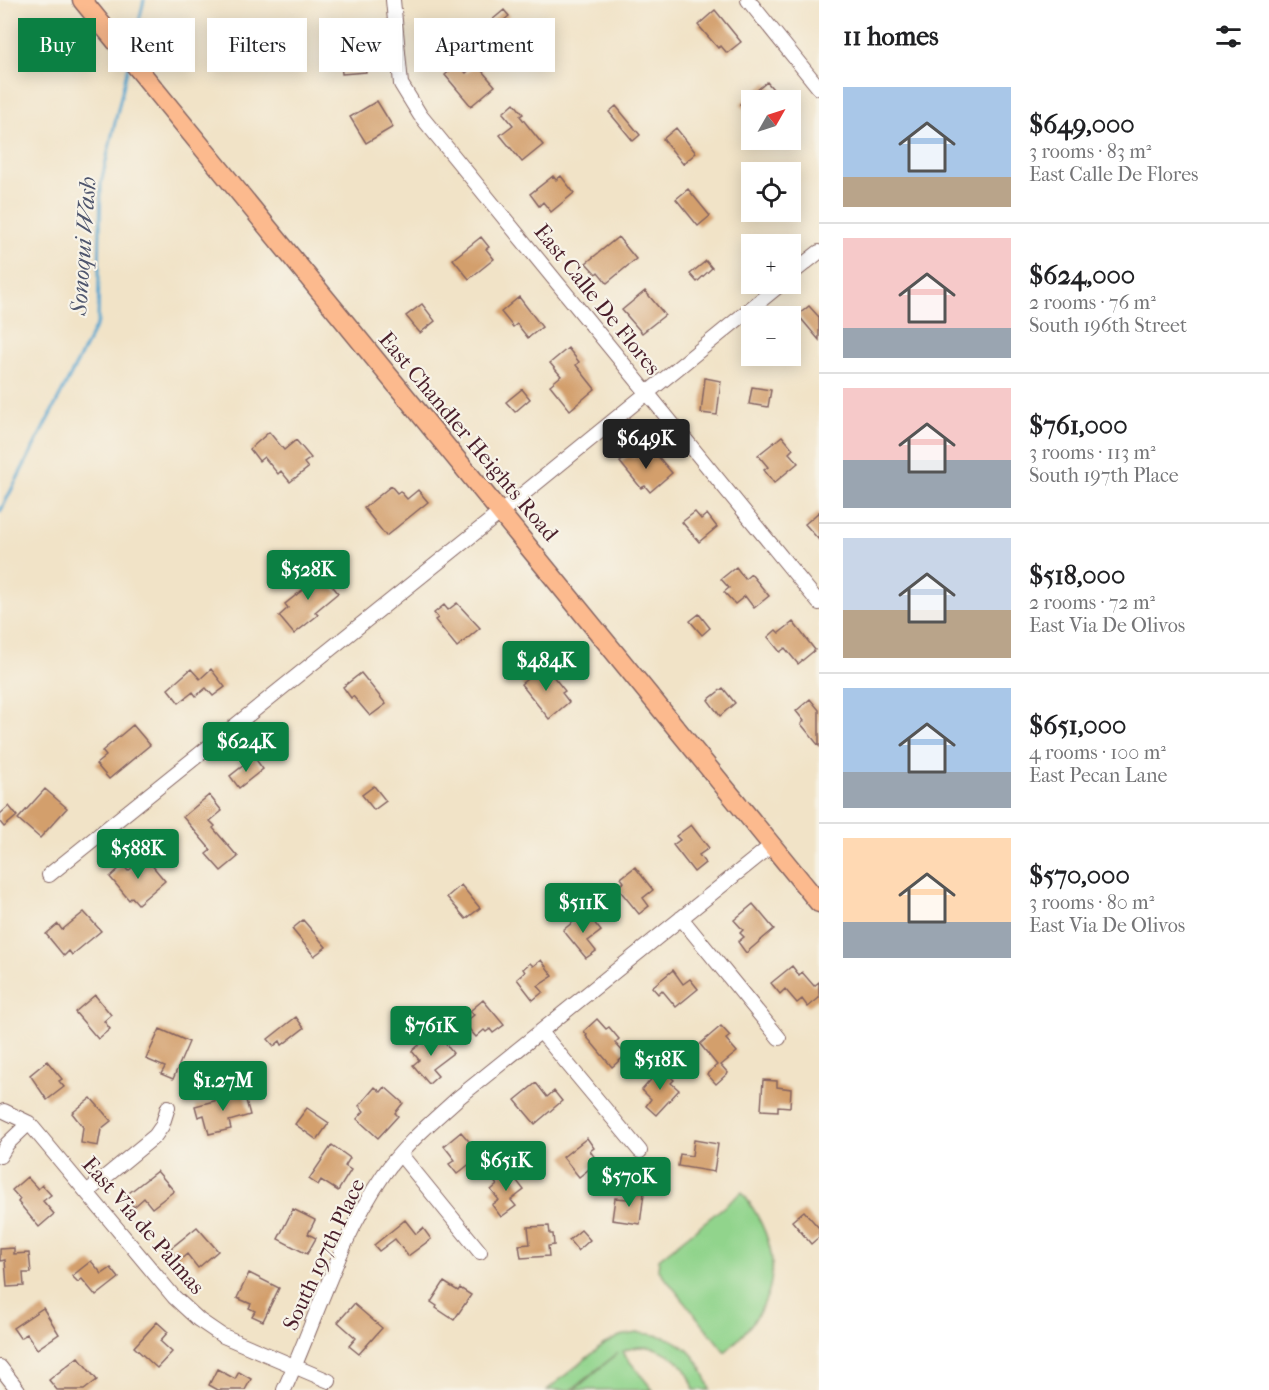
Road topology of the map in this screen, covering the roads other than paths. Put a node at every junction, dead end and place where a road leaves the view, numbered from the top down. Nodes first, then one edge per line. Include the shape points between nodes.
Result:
1 (82, 0) edge
2 (393, 0) edge
3 (748, 0) edge
4 (819, 88) edge
5 (819, 252) edge
6 (801, 266) edge
7 (769, 294) edge
8 (647, 392) junction
9 (501, 512) junction
10 (819, 603) edge
11 (772, 845) junction
12 (49, 875) dead end
13 (819, 903) edge
14 (681, 918) junction
15 (541, 1032) junction
16 (779, 1038) dead end
17 (168, 1107) dead end
18 (4, 1111) dead end
19 (29, 1123) junction
20 (640, 1151) dead end
21 (401, 1155) junction
22 (0, 1156) edge
23 (87, 1192) junction
24 (480, 1252) dead end
25 (0, 1367) edge
26 (294, 1367) junction
27 (329, 1381) dead end
28 (18, 1390) edge
29 (284, 1390) edge

1 - 9 main road, East Chandler Heights Road
2 - 8 street, East Calle De Flores via 400,84 420,115
3 - 4 street
5 - 6 street
7 - 8 street
8 - 9 street
8 - 10 street, East Calle De Flores
9 - 11 main road, East Chandler Heights Road
9 - 12 street
11 - 13 main road, East Chandler Heights Road
11 - 14 street, South 197th Place
14 - 15 street, South 197th Place
14 - 16 street
15 - 20 street
15 - 21 street, South 197th Place via 458,1098
17 - 23 street via 155,1136
18 - 19 street, East Via de Palmas
19 - 22 street
19 - 23 street, East Via de Palmas
21 - 24 street
21 - 26 street, South 197th Place via 386,1171 359,1215
23 - 26 street, East Via de Palmas via 174,1297 199,1320 221,1335
25 - 28 street
26 - 27 street, East Via de Palmas
26 - 29 street, South 197th Place

